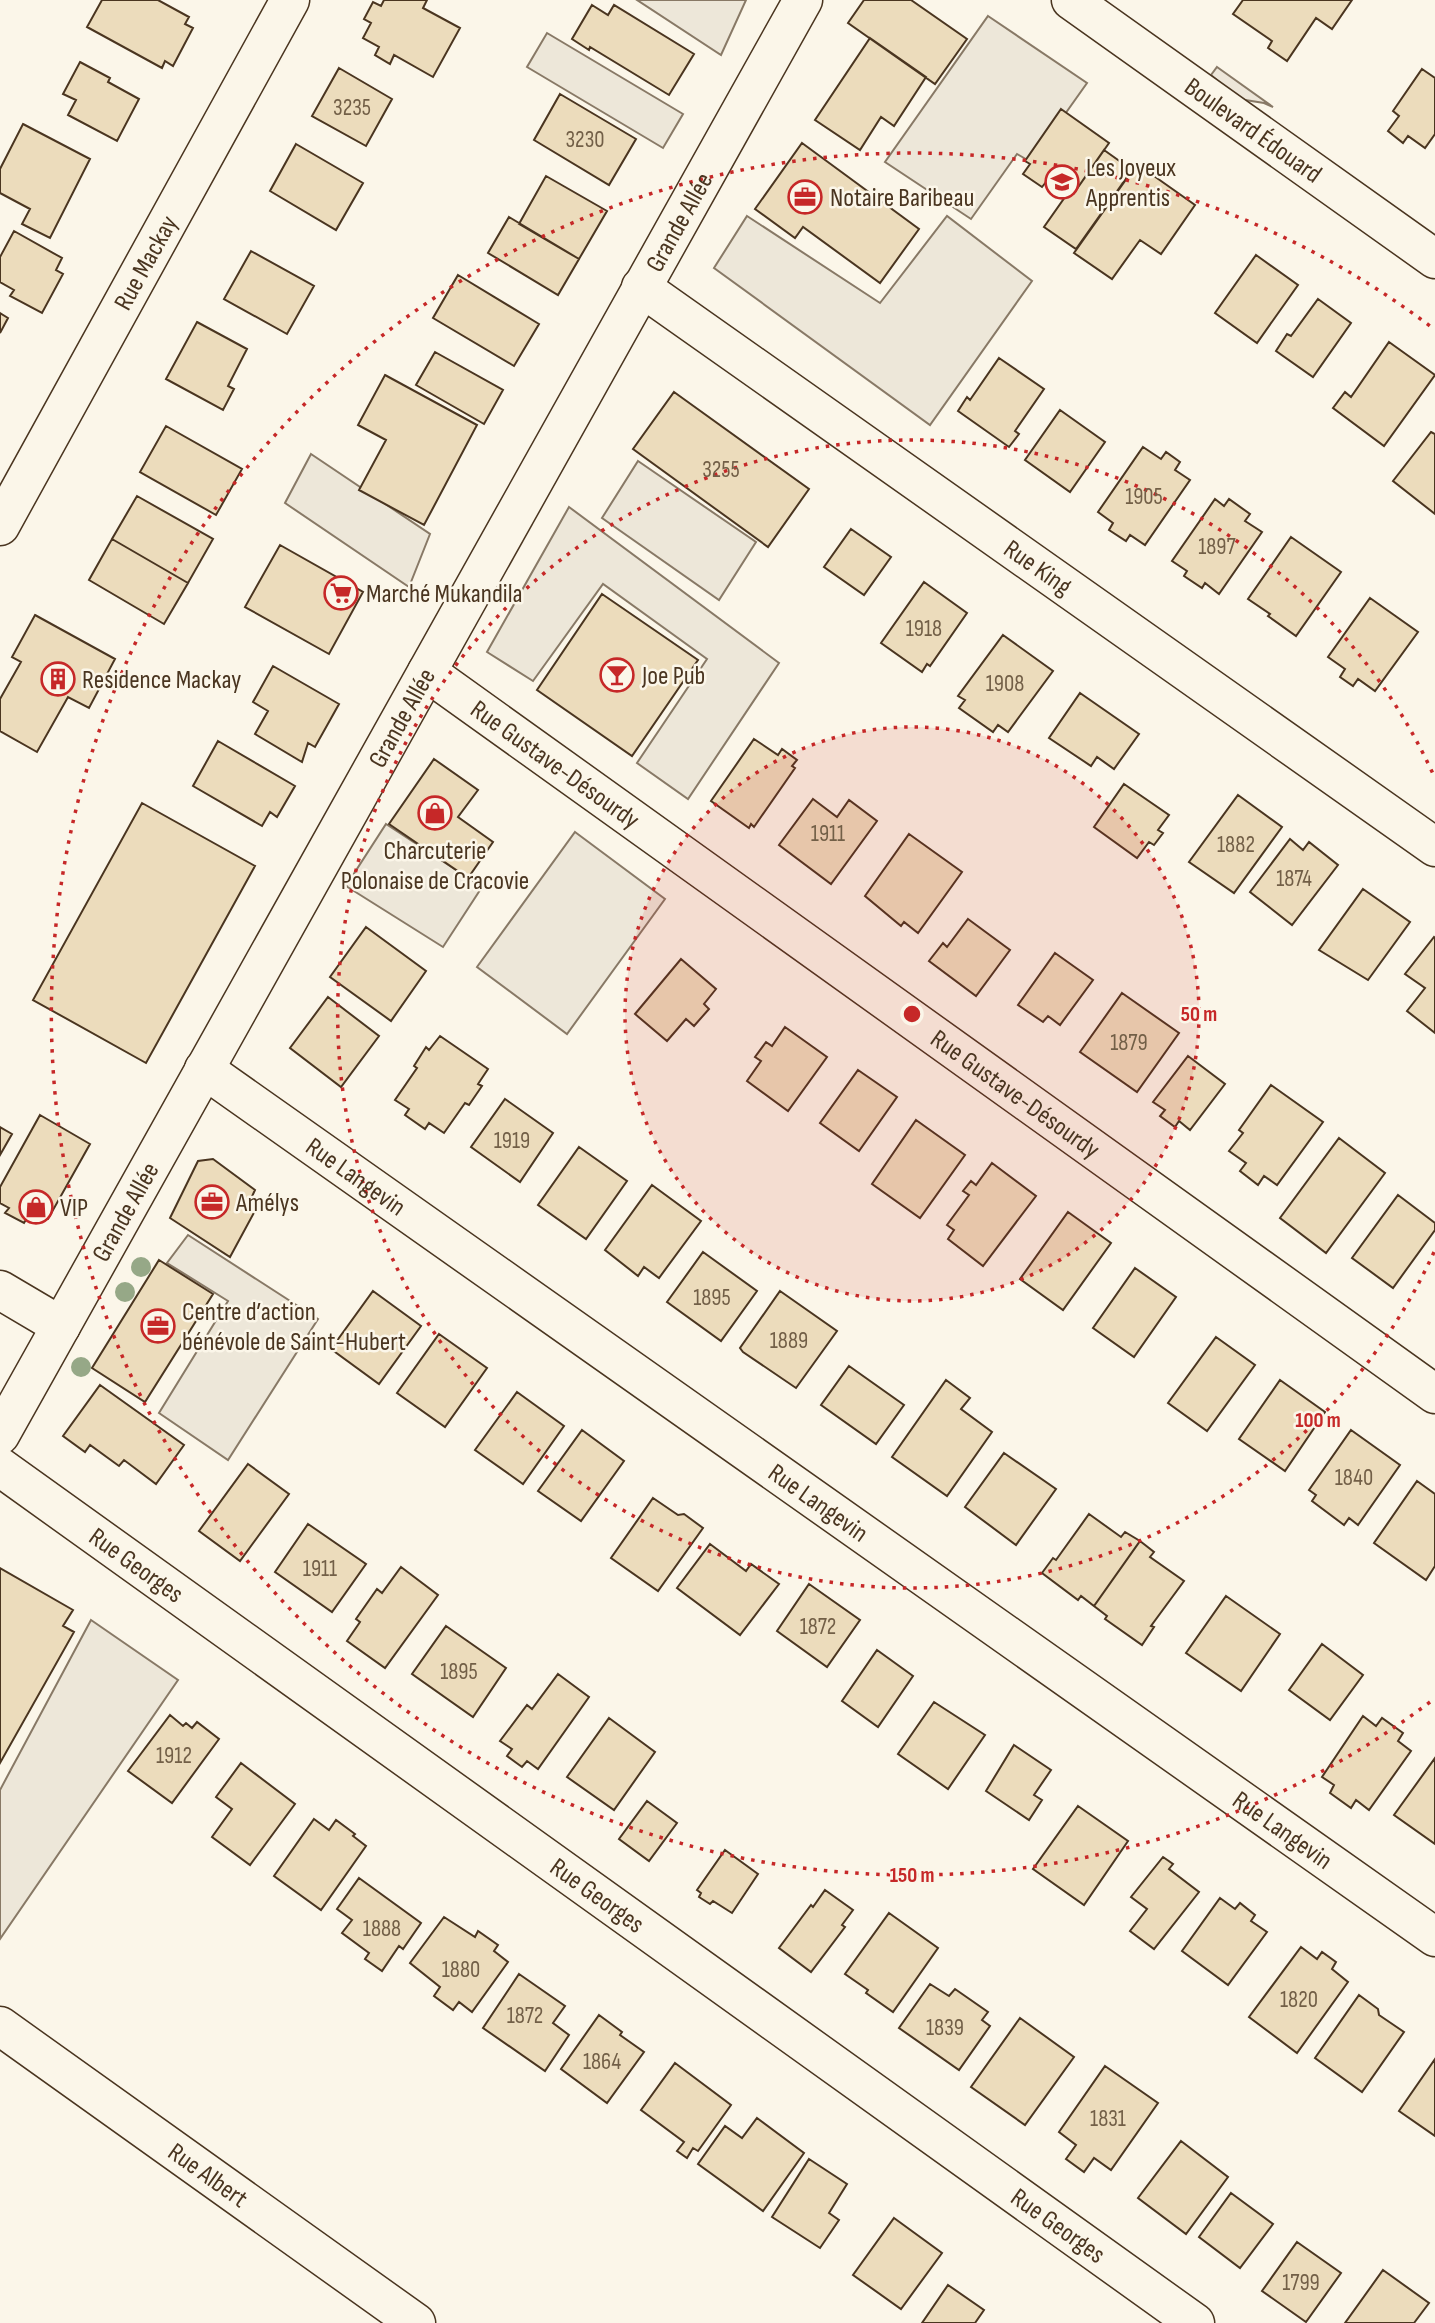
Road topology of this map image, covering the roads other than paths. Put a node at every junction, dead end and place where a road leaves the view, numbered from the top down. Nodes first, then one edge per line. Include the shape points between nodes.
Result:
1 (290, 0) edge
2 (803, 0) edge
3 (1072, 0) edge
4 (1435, 259) edge
5 (641, 287) junction
6 (0, 526) edge
7 (427, 672) junction
8 (1435, 847) edge
9 (204, 1069) junction
10 (0, 1290) edge
11 (61, 1326) junction
12 (1435, 1394) edge
13 (0, 1435) edge
14 (0, 1467) edge
15 (1435, 1937) edge
16 (0, 2026) edge
17 (416, 2323) edge
18 (1195, 2323) edge

1 - 6 street, Rue Mackay
2 - 5 street, Grande Allée
3 - 4 street, Boulevard Édouard
5 - 7 street, Grande Allée
5 - 8 street, Rue King
7 - 9 street, Grande Allée
7 - 12 street, Rue Gustave-Désourdy
9 - 11 street, Grande Allée
9 - 15 street, Rue Langevin
10 - 11 street
11 - 13 street, Grande Allée
14 - 18 street, Rue Georges
16 - 17 street, Rue Albert

